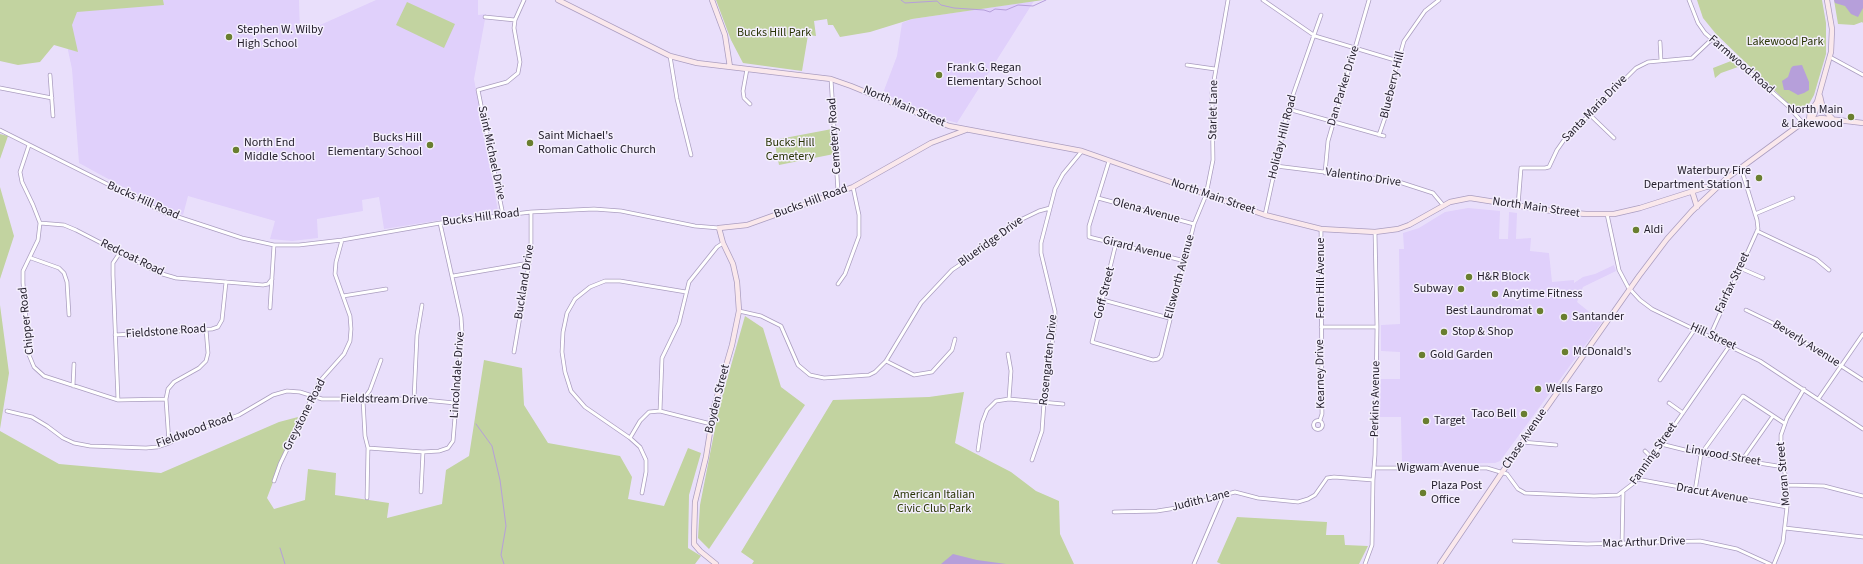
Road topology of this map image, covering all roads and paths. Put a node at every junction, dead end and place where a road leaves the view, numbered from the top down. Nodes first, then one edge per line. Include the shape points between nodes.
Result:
1 (524, 0) edge
2 (558, 0) edge
3 (712, 0) edge
4 (1228, 0) edge
5 (1263, 0) edge
6 (1369, 0) edge
7 (1439, 0) edge
8 (1689, 0) edge
9 (1827, 0) edge
10 (1321, 16) dead end
11 (485, 17) dead end
12 (515, 20) junction
13 (1315, 36) junction
14 (1711, 40) junction
15 (1660, 42) dead end
16 (1356, 49) junction
17 (670, 56) junction
18 (1830, 57) junction
19 (1398, 60) junction
20 (1661, 61) junction
21 (1187, 65) dead end
22 (730, 67) junction
23 (747, 69) junction
24 (1215, 69) junction
25 (50, 75) dead end
26 (1863, 75) edge
27 (831, 79) junction
28 (0, 88) edge
29 (1820, 92) junction
30 (52, 98) junction
31 (750, 104) dead end
32 (1288, 109) junction
33 (1589, 114) junction
34 (53, 116) dead end
35 (1834, 119) junction
36 (1809, 120) junction
37 (1333, 122) junction
38 (1802, 122) junction
39 (1863, 123) edge
40 (0, 130) edge
41 (966, 130) junction
42 (1379, 135) junction
43 (1384, 136) dead end
44 (1614, 138) dead end
45 (29, 146) junction
46 (1082, 151) junction
47 (690, 155) dead end
48 (1109, 160) junction
49 (1276, 166) junction
50 (1741, 168) junction
51 (1325, 173) junction
52 (1718, 186) junction
53 (853, 187) junction
54 (1692, 191) junction
55 (838, 192) junction
56 (1206, 195) junction
57 (1098, 198) junction
58 (1793, 198) dead end
59 (1443, 205) junction
60 (1518, 206) junction
61 (1697, 206) junction
62 (1050, 208) junction
63 (531, 212) junction
64 (1607, 214) junction
65 (1755, 214) junction
66 (1264, 215) junction
67 (504, 216) junction
68 (40, 223) junction
69 (440, 223) junction
70 (1194, 224) junction
71 (719, 228) junction
72 (1321, 229) junction
73 (1757, 231) junction
74 (1375, 232) junction
75 (342, 240) junction
76 (723, 243) junction
77 (1116, 243) junction
78 (274, 245) junction
79 (119, 254) junction
80 (31, 258) junction
81 (1185, 261) junction
82 (529, 263) junction
83 (1740, 268) junction
84 (1829, 270) dead end
85 (453, 276) junction
86 (1763, 278) dead end
87 (272, 279) junction
88 (226, 282) junction
89 (838, 284) dead end
90 (386, 289) dead end
91 (1630, 290) junction
92 (686, 292) junction
93 (343, 296) junction
94 (1104, 300) junction
95 (422, 305) dead end
96 (270, 308) dead end
97 (1746, 310) dead end
98 (740, 312) junction
99 (69, 315) dead end
100 (1170, 318) junction
101 (1321, 327) junction
102 (1377, 327) junction
103 (206, 329) junction
104 (1696, 329) junction
105 (115, 335) junction
106 (1863, 335) edge
107 (1710, 336) junction
108 (955, 338) dead end
109 (1730, 345) junction
110 (514, 352) dead end
111 (1008, 354) dead end
112 (1158, 359) joint
113 (381, 360) dead end
114 (886, 361) junction
115 (74, 364) dead end
116 (1842, 366) junction
117 (1660, 380) dead end
118 (1863, 380) edge
119 (73, 386) junction
120 (1804, 388) junction
121 (313, 397) junction
122 (1819, 398) junction
123 (166, 399) junction
124 (414, 399) junction
125 (1009, 399) junction
126 (118, 400) junction
127 (363, 400) junction
128 (1044, 402) junction
129 (455, 403) junction
130 (1668, 403) dead end
131 (1063, 404) dead end
132 (7, 411) dead end
133 (660, 411) junction
134 (1683, 413) junction
135 (1773, 416) junction
136 (1320, 420) dead end
137 (1784, 423) junction
138 (711, 424) junction
139 (1863, 429) edge
140 (630, 438) junction
141 (1522, 442) junction
142 (169, 443) junction
143 (1661, 444) junction
144 (1556, 445) dead end
145 (368, 448) junction
146 (978, 450) dead end
147 (1645, 451) dead end
148 (423, 452) junction
149 (1701, 454) junction
150 (1651, 457) junction
151 (1032, 460) dead end
152 (1742, 460) junction
153 (1784, 467) junction
154 (1374, 468) junction
155 (1502, 471) junction
156 (1373, 480) junction
157 (1637, 480) junction
158 (274, 481) dead end
159 (1787, 486) junction
160 (1695, 491) junction
161 (421, 492) dead end
162 (642, 493) dead end
163 (1623, 493) junction
164 (1223, 496) junction
165 (1863, 496) edge
166 (367, 498) dead end
167 (1787, 507) junction
168 (1114, 512) dead end
169 (1785, 528) junction
170 (1863, 537) edge
171 (1514, 541) dead end
172 (1622, 544) junction
173 (716, 564) edge
174 (1194, 564) edge
175 (1365, 564) edge
176 (1440, 564) edge
177 (1770, 564) edge
178 (1774, 564) edge

1 - 12 street
2 - 17 main road, North Main Street
3 - 22 main road via 725,35
4 - 24 street, Starlet Lane
5 - 13 street
6 - 16 street, Dan Parker Drive
7 - 19 street, Blueberry Hill via 1425,11 1413,26 1404,40
8 - 14 street, Farmwood Road via 1698,23
9 - 18 main road via 1832,34
10 - 13 street, Holiday Hill Road
11 - 12 street
12 - 67 street, Saint Michael Drive via 520,62 518,73 507,82 478,90
13 - 16 street
13 - 32 street, Holiday Hill Road
14 - 20 street, Santa Maria Drive via 1692,58
14 - 38 street, Farmwood Road via 1787,105
15 - 20 street
16 - 19 street
16 - 37 street, Dan Parker Drive
17 - 22 main road, North Main Street via 697,63
17 - 47 street
18 - 26 street
18 - 29 main road
19 - 42 street, Blueberry Hill via 1388,109
20 - 33 street, Santa Maria Drive via 1638,66
21 - 24 street
22 - 23 main road, North Main Street
23 - 27 main road, North Main Street
23 - 31 street via 742,91
24 - 56 street, Starlet Lane via 1212,92 1213,160
25 - 30 street
27 - 41 main road, North Main Street via 949,126
27 - 55 street, Cemetery Road
28 - 30 street
29 - 35 main road via 1823,108
29 - 36 main road via 1815,113
30 - 34 street
32 - 37 street
32 - 49 street, Holiday Hill Road
33 - 44 street
33 - 60 street, Santa Maria Drive via 1562,142 1549,167 1521,168
35 - 36 main road, North Main Street
35 - 39 main road, North Main Street
36 - 38 main road, North Main Street
37 - 42 street
37 - 51 street, Dan Parker Drive
38 - 50 main road, North Main Street
40 - 45 street, Bucks Hill Road
41 - 46 main road, North Main Street
41 - 53 main road, Bucks Hill Road via 931,143
42 - 43 street
45 - 68 street via 20,172
45 - 78 street, Bucks Hill Road via 163,212 242,238
46 - 48 main road, North Main Street
46 - 62 street, Rosengarten Drive via 1063,174 1055,189
48 - 56 main road, North Main Street
48 - 57 street
49 - 51 street, Valentino Drive
49 - 66 street, Holiday Hill Road
50 - 52 main road, North Main Street
50 - 65 street
51 - 59 street, Valentino Drive via 1396,181 1432,193
52 - 54 main road, North Main Street
52 - 61 main road, Chase Avenue
53 - 55 main road, Bucks Hill Road
53 - 89 street via 859,215 859,236 845,274
54 - 61 main road
54 - 64 main road, North Main Street via 1634,210
55 - 71 main road, Bucks Hill Road via 747,225
56 - 66 main road, North Main Street
56 - 70 street, Ellsworth Avenue
57 - 70 street, Olena Avenue
57 - 77 street, Girard Avenue via 1089,226 1089,237
58 - 65 street
59 - 60 main road, North Main Street via 1470,198
59 - 74 main road, North Main Street via 1400,228
60 - 64 main road, North Main Street via 1576,214
61 - 91 main road, Chase Avenue via 1661,247
62 - 114 street, Blueridge Drive via 1039,210 1014,223 992,243 952,270 921,303
62 - 128 street, Rosengarten Drive via 1041,254 1055,311 1055,322
63 - 67 street, Bucks Hill Road
63 - 71 street, Bucks Hill Road via 594,209 621,211 695,226
63 - 82 street, Buckland Drive
64 - 91 street, Hill Street via 1618,268
65 - 73 street via 1758,222
66 - 72 main road, North Main Street
67 - 69 street, Bucks Hill Road
68 - 79 street, Redcoat Road via 64,225
68 - 80 street, Chipper Road via 38,240
69 - 75 street, Bucks Hill Road
69 - 85 street, Lincolndale Drive
70 - 81 street, Ellsworth Avenue
71 - 76 main road, Boyden Street
72 - 74 main road, North Main Street
72 - 101 street, Fern Hill Avenue
73 - 83 street, Fairfax Street
73 - 84 street via 1816,259
74 - 102 street, Perkins Avenue
75 - 78 street, Bucks Hill Road
75 - 93 street, Greystone Road via 335,274
76 - 92 street via 693,276
76 - 98 main road, Boyden Street via 734,264
77 - 81 street, Girard Avenue
77 - 94 street, Goff Street
78 - 87 street
79 - 88 street, Redcoat Road via 176,278
79 - 105 street via 113,263 112,275
80 - 99 street via 58,268 64,273 68,282
80 - 119 street, Chipper Road via 23,271 22,283 29,354 34,367 44,376
81 - 100 street, Ellsworth Avenue
82 - 85 street
82 - 110 street, Buckland Drive
83 - 86 street
83 - 107 street, Fairfax Street
85 - 129 street, Lincolndale Drive via 462,332
87 - 88 street, Redcoat Road via 263,285
87 - 96 street
88 - 103 street, Fieldstone Road via 222,320 218,327
90 - 93 street
91 - 104 street, Hill Street via 1650,308
91 - 141 main road, Chase Avenue
92 - 133 street via 679,323 662,358
92 - 140 street via 620,281 605,281 590,287 575,299 567,313 562,352 571,391 584,407
93 - 121 street, Greystone Road via 350,316 350,342 344,354 320,381
94 - 100 street
94 - 112 street, Goff Street via 1092,342 1153,360
95 - 124 street via 417,335
97 - 116 street, Beverly Avenue via 1781,326
98 - 114 street, Blueridge Drive via 761,316 781,326 798,365 810,375 824,378 869,375
98 - 138 main road, Boyden Street
100 - 112 street, Ellsworth Avenue via 1161,356
101 - 102 street
101 - 136 street, Kearney Drive
102 - 154 street, Perkins Avenue
103 - 105 street, Fieldstone Road
103 - 123 street via 206,361 200,368 174,382 168,390
104 - 107 street, Hill Street
104 - 117 street
105 - 126 street
106 - 116 street
107 - 109 street, Hill Street
108 - 114 street via 952,350 932,372 914,375
109 - 120 street, Hill Street via 1760,360
109 - 134 street, Fanning Street
111 - 125 street via 1011,371
113 - 127 street via 370,390
115 - 119 street
116 - 118 street, Beverly Avenue
116 - 122 street
119 - 126 street, Chipper Road
120 - 122 street, Hill Street
120 - 137 street, Moran Street
121 - 127 street, Fieldstream Drive via 322,400
121 - 142 street, Fieldwood Road via 288,391 273,395 239,415 185,434
121 - 158 street, Greystone Road
122 - 139 street, Hill Street
123 - 126 street, Chipper Road
123 - 142 street
124 - 127 street, Fieldstream Drive
124 - 129 street, Fieldstream Drive
125 - 128 street
125 - 146 street via 996,401 987,410 982,423
127 - 145 street
128 - 131 street
128 - 151 street, Rosengarten Drive via 1042,431
129 - 148 street, Lincolndale Drive via 453,441 448,448
130 - 134 street
132 - 142 street, Fieldwood Road via 32,417 74,443 146,448
133 - 138 street
133 - 140 street via 649,412
134 - 143 street, Fanning Street
135 - 137 street
135 - 149 street via 1743,396
135 - 152 street
137 - 153 street, Moran Street via 1781,443
138 - 173 main road, Boyden Street via 695,502 694,544
140 - 162 street via 640,447 646,460
141 - 144 street
141 - 155 main road, Chase Avenue
143 - 149 street, Linwood Street
143 - 150 street, Fanning Street
145 - 148 street, Lincolndale Drive
145 - 166 street
147 - 150 street
148 - 161 street
149 - 152 street, Linwood Street
149 - 160 street
150 - 157 street, Fanning Street
152 - 153 street, Linwood Street
153 - 159 street, Moran Street
154 - 155 street, Wigwam Avenue via 1483,467
154 - 156 street, Perkins Avenue
155 - 163 street, Fanning Street via 1525,493 1615,496
155 - 176 main road, Chase Avenue
156 - 164 street, Judith Lane via 1327,478 1315,495 1298,502 1258,498 1235,492
156 - 175 street, Perkins Avenue via 1372,545
157 - 160 street, Dracut Avenue
157 - 163 street, Fanning Street
159 - 165 street via 1824,486
159 - 167 street, Moran Street
160 - 167 street, Dracut Avenue
163 - 172 street
164 - 168 street, Judith Lane via 1157,511
164 - 174 street
167 - 169 street, Moran Street
169 - 170 street
169 - 178 street, Moran Street via 1782,545
171 - 172 street, Mac Arthur Drive
172 - 177 street, Mac Arthur Drive via 1683,541 1714,543 1737,549

